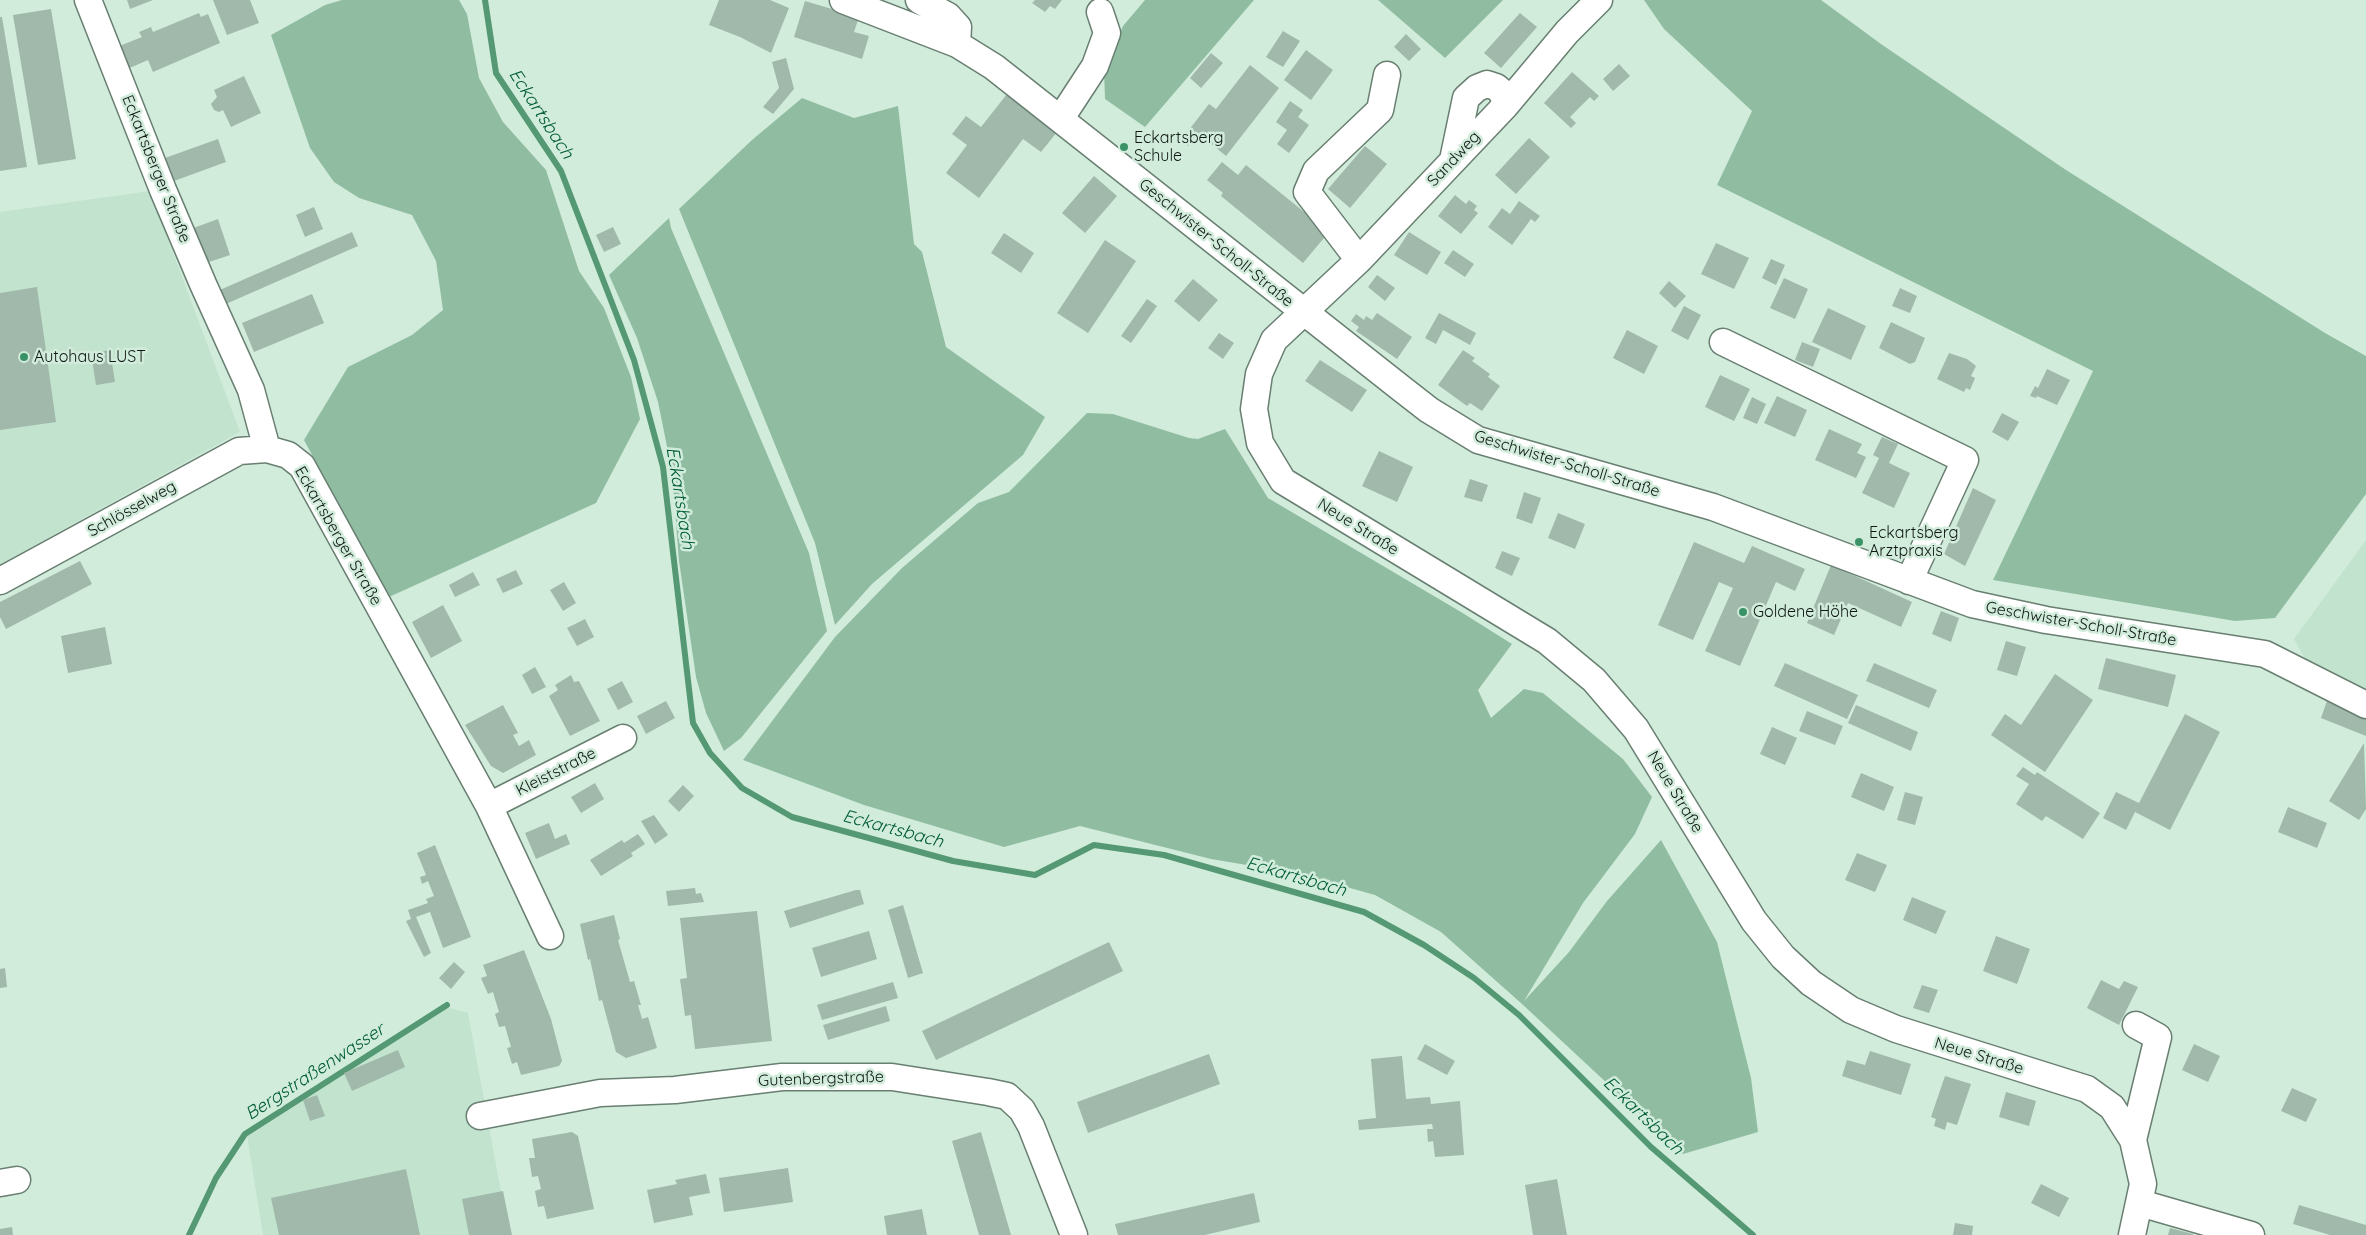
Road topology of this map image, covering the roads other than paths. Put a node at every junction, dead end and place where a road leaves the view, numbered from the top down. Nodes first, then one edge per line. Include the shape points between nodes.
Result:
1 (88, 0) edge
2 (843, 0) edge
3 (919, 0) edge
4 (1599, 0) edge
5 (1100, 12) dead end
6 (957, 44) junction
7 (1387, 76) dead end
8 (1060, 118) junction
9 (1359, 260) junction
10 (1305, 314) junction
11 (1724, 342) dead end
12 (267, 449) junction
13 (0, 581) edge
14 (1910, 581) junction
15 (2366, 705) edge
16 (623, 738) dead end
17 (489, 806) junction
18 (550, 936) dead end
19 (2136, 1025) dead end
20 (480, 1116) dead end
21 (2133, 1140) junction
22 (2140, 1202) junction
23 (1074, 1235) edge
24 (2132, 1235) edge
25 (2251, 1235) edge

1 - 12 street, Eckartsberger Straße via 202,284 251,390
2 - 6 street, Geschwister-Scholl-Straße
3 - 6 street via 948,16 958,27
4 - 9 street, Sandweg
5 - 8 street via 1107,33 1095,66
6 - 8 street, Geschwister-Scholl-Straße via 994,67
7 - 9 street via 1380,110 1316,171 1307,192
8 - 10 street, Geschwister-Scholl-Straße
9 - 10 street, Sandweg
10 - 14 street, Geschwister-Scholl-Straße via 1429,410 1478,440 1714,507
10 - 21 street, Neue Straße via 1274,340 1259,374 1254,409 1260,443 1283,481 1547,641 1594,680 1636,729 1754,921 1783,957 1811,983 1852,1010 1896,1030 2087,1089 2112,1107
11 - 14 street via 1966,460
12 - 13 street, Schlösselweg via 239,451
12 - 17 street, Eckartsberger Straße via 288,455 302,466
14 - 15 street, Geschwister-Scholl-Straße via 1972,604 2046,620 2265,654
16 - 17 street, Kleiststraße
17 - 18 street, Eckartsberger Straße
19 - 21 street via 2158,1037
20 - 23 street, Gutenbergstraße via 600,1093 675,1090 782,1077 892,1077 988,1092 1007,1096 1022,1110
21 - 22 street, Neue Straße via 2143,1184
22 - 24 street, Neue Straße
22 - 25 street

